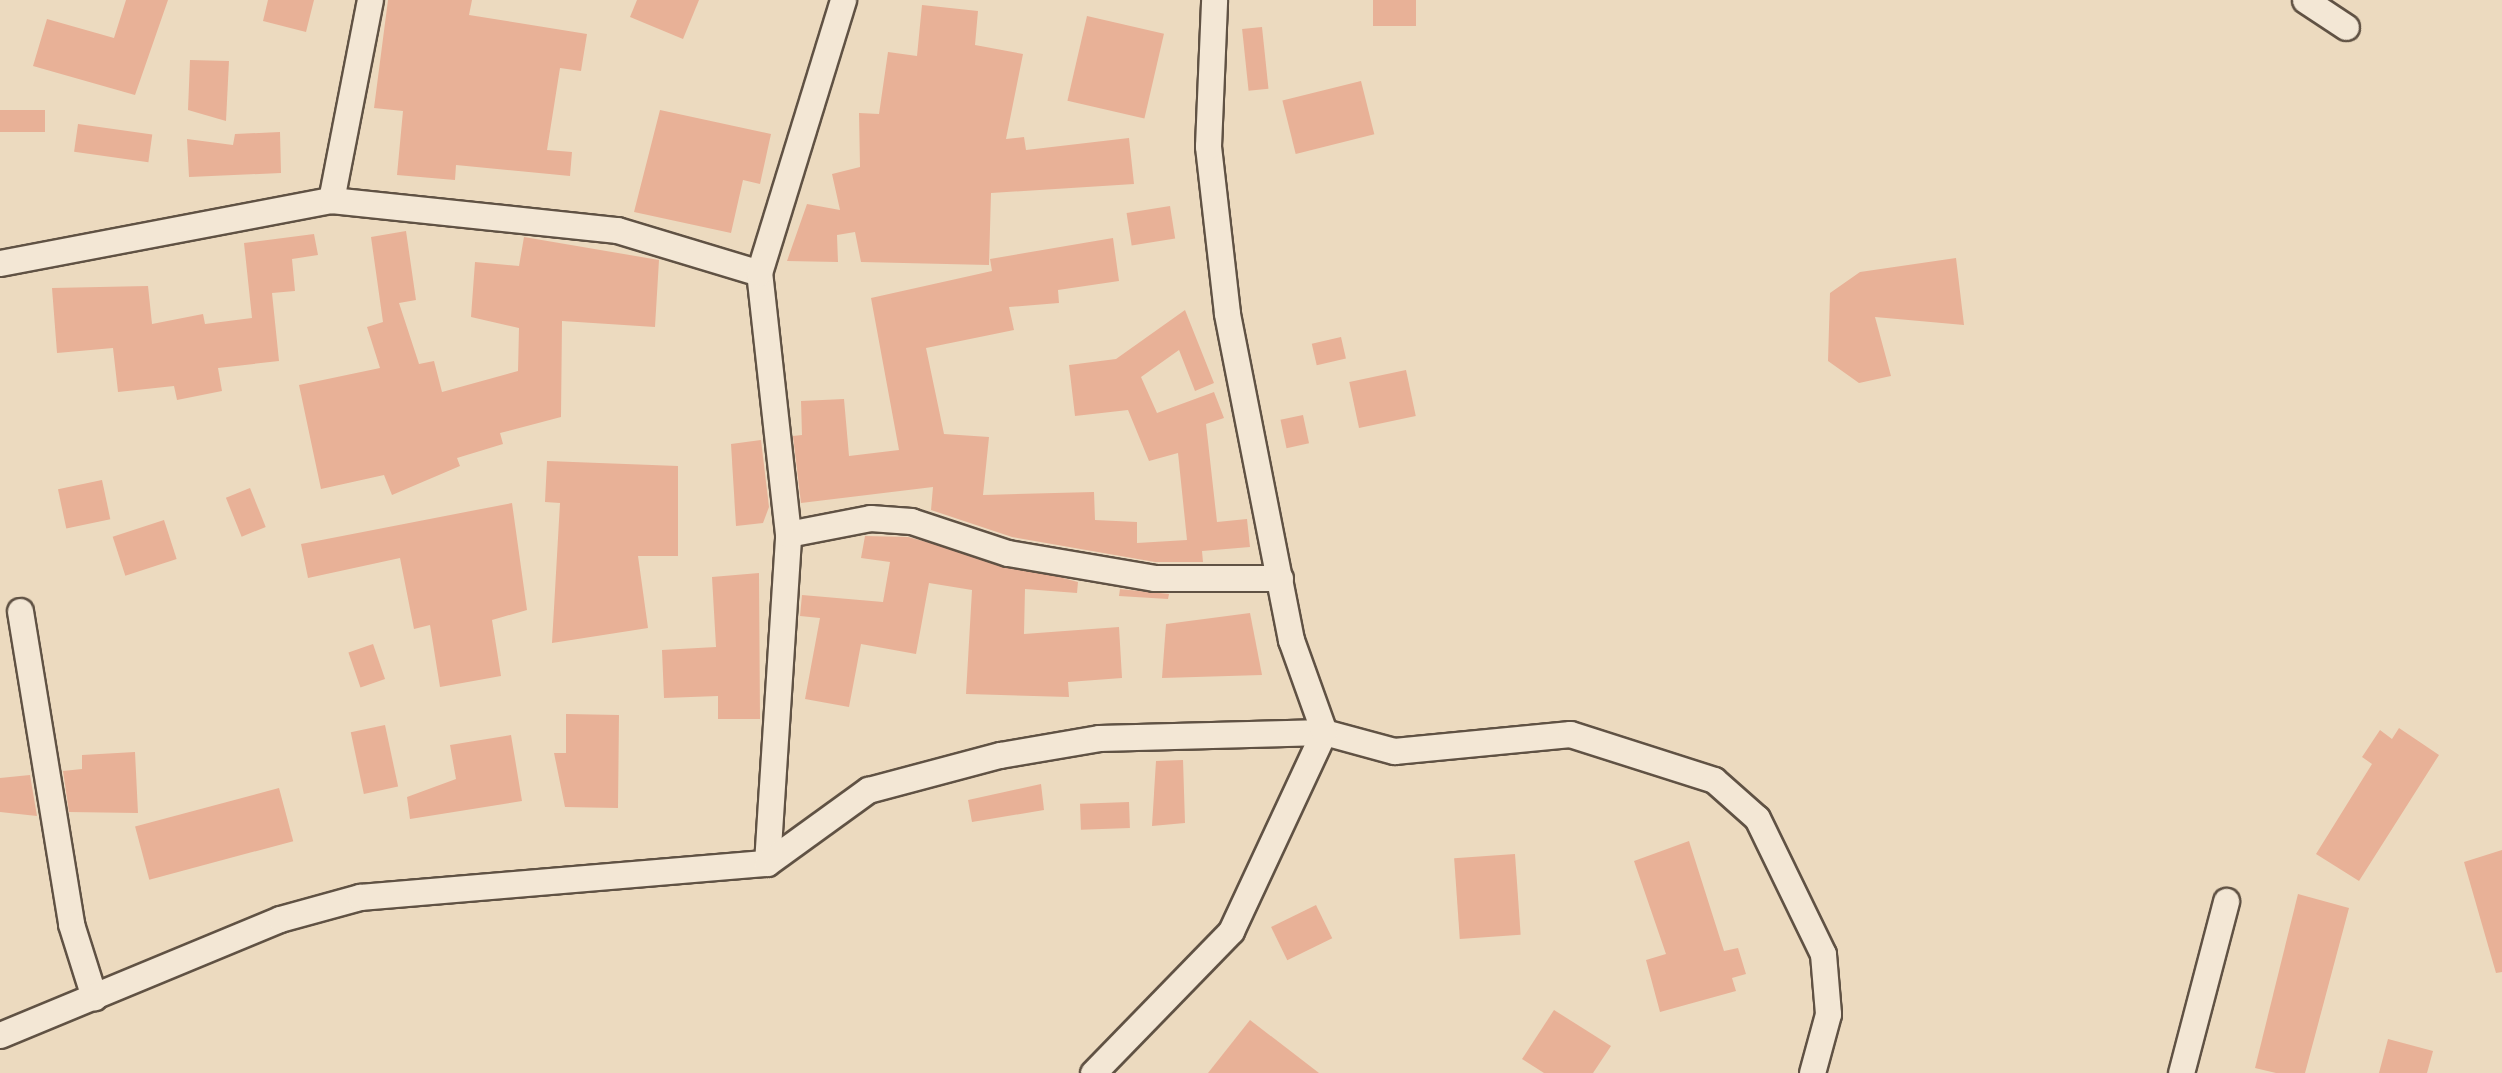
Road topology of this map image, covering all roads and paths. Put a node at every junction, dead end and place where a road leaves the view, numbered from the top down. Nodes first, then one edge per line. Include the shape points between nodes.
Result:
1 (370, 0) edge
2 (843, 0) edge
3 (1214, 0) edge
4 (2304, 0) edge
5 (2346, 27) dead end
6 (331, 200) junction
7 (0, 263) edge
8 (758, 273) junction
9 (788, 534) junction
10 (1280, 578) junction
11 (20, 611) dead end
12 (1324, 732) junction
13 (767, 863) junction
14 (2226, 901) dead end
15 (94, 996) junction
16 (0, 1035) edge
17 (1093, 1073) edge
18 (1812, 1073) edge
19 (2181, 1073) edge

1 - 6 street
2 - 8 street
3 - 10 street via 1208,146 1216,218
4 - 5 street
6 - 7 street
6 - 8 street via 617,230
8 - 9 street
9 - 10 street via 870,518 912,522 1008,553 1154,578
9 - 13 street
10 - 12 street
11 - 15 street via 71,924
12 - 13 street via 1099,738 1000,755 868,790
12 - 17 street via 1230,931
12 - 18 street via 1394,751 1570,734 1714,780 1757,818 1823,954 1828,1014
13 - 15 street via 360,897 280,919
14 - 19 street
15 - 16 street

